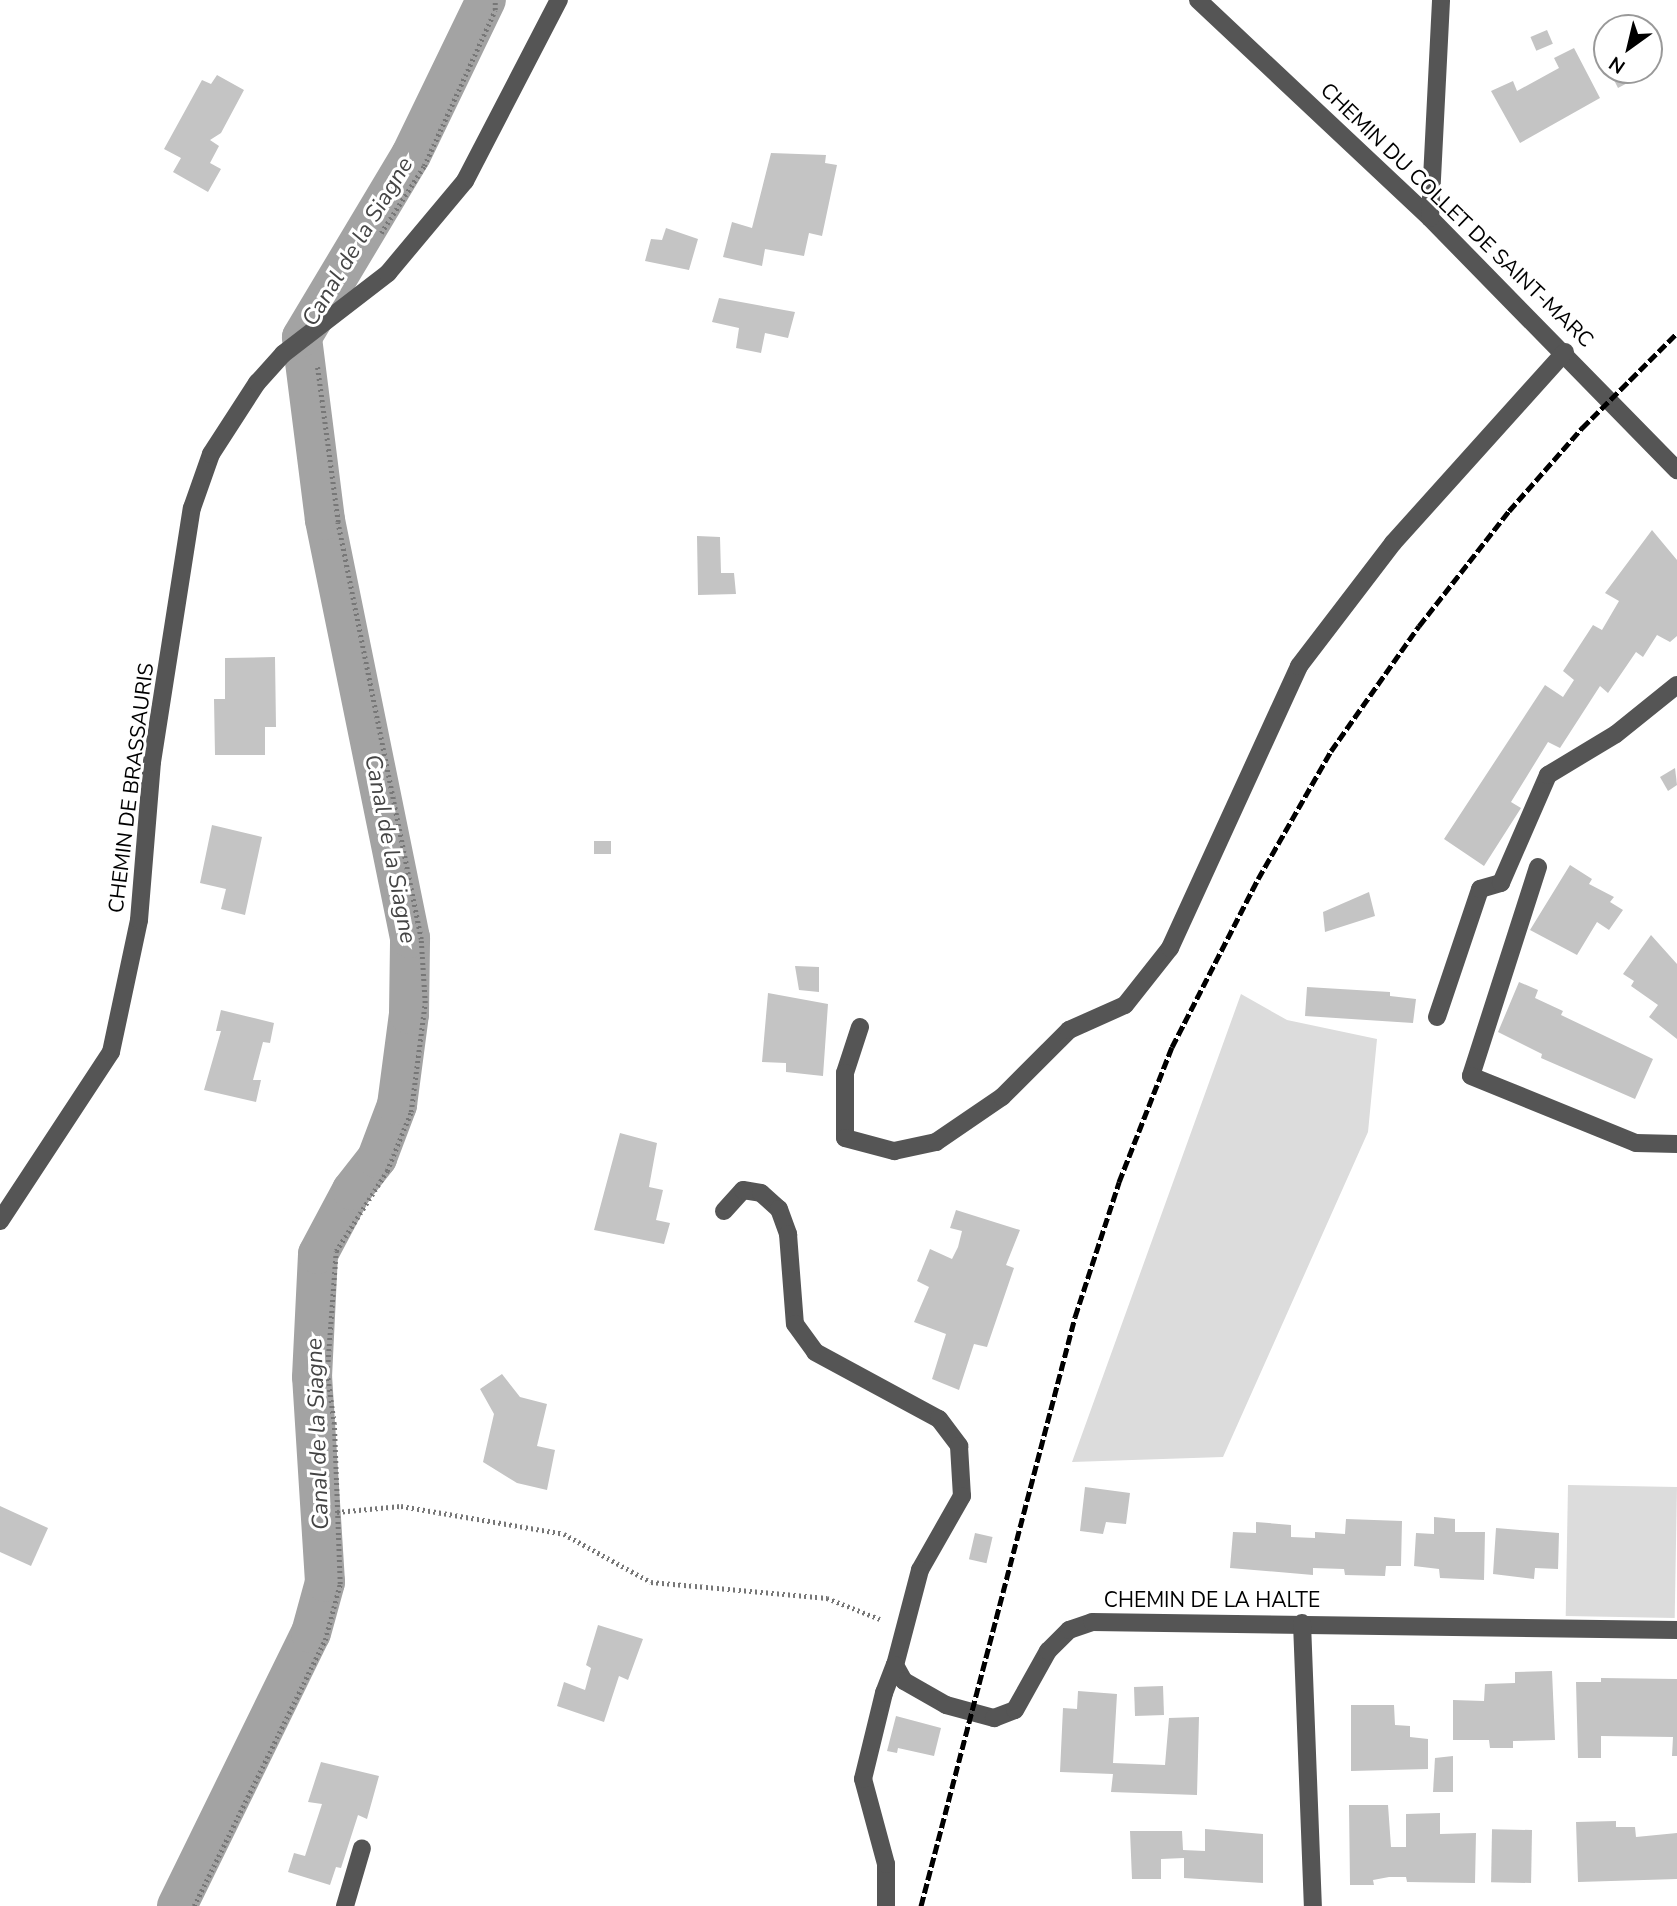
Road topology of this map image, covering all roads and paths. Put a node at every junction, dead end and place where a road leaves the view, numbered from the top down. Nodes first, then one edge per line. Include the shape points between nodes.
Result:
1 (495, 0) edge
2 (559, 0) edge
3 (1198, 0) edge
4 (1441, 0) edge
5 (1430, 218) junction
6 (372, 246) dead end
7 (321, 326) junction
8 (1565, 352) junction
9 (1677, 470) edge
10 (1677, 685) edge
11 (1538, 867) dead end
12 (1437, 1017) dead end
13 (860, 1027) dead end
14 (1677, 1144) edge
15 (724, 1211) dead end
16 (0, 1221) edge
17 (337, 1512) junction
18 (1302, 1623) junction
19 (903, 1628) junction
20 (1677, 1630) edge
21 (895, 1665) junction
22 (362, 1848) dead end
23 (194, 1906) edge
24 (345, 1906) edge
25 (886, 1906) edge
26 (1313, 1906) edge

1 - 6 path via 495,10 424,166
2 - 7 street, CHEMIN DE BRASSAURIS via 465,181 388,273
3 - 5 street, CHEMIN DU COLLET DE SAINT-MARC
4 - 5 street
5 - 8 street, CHEMIN DU COLLET DE SAINT-MARC
7 - 16 street, CHEMIN DE BRASSAURIS via 283,354 257,383 211,454 192,508 152,762 139,920 111,1052
7 - 17 path via 317,362 338,522 421,939 425,1003 411,1112 387,1171 336,1251 327,1373
8 - 9 street, CHEMIN DU COLLET DE SAINT-MARC
8 - 13 street via 1393,543 1299,666 1170,948 1125,1005 1069,1030 1002,1097 936,1142 894,1151 845,1138 845,1073
10 - 12 street via 1616,734 1548,775 1501,883 1480,889
11 - 14 street via 1471,1076 1636,1143
15 - 19 street via 743,1190 761,1193 779,1209 788,1234 795,1324 815,1352 939,1419 959,1446 962,1496 920,1570
17 - 19 path via 401,1506 564,1534 651,1582 827,1598
17 - 23 path via 340,1584 325,1640
18 - 20 street, CHEMIN DE LA HALTE
18 - 21 street, CHEMIN DE LA HALTE via 1092,1622 1069,1630 1048,1651 1015,1710 995,1718 946,1705 904,1681
18 - 26 street
19 - 21 street
21 - 25 street via 863,1779 887,1864
22 - 24 street

